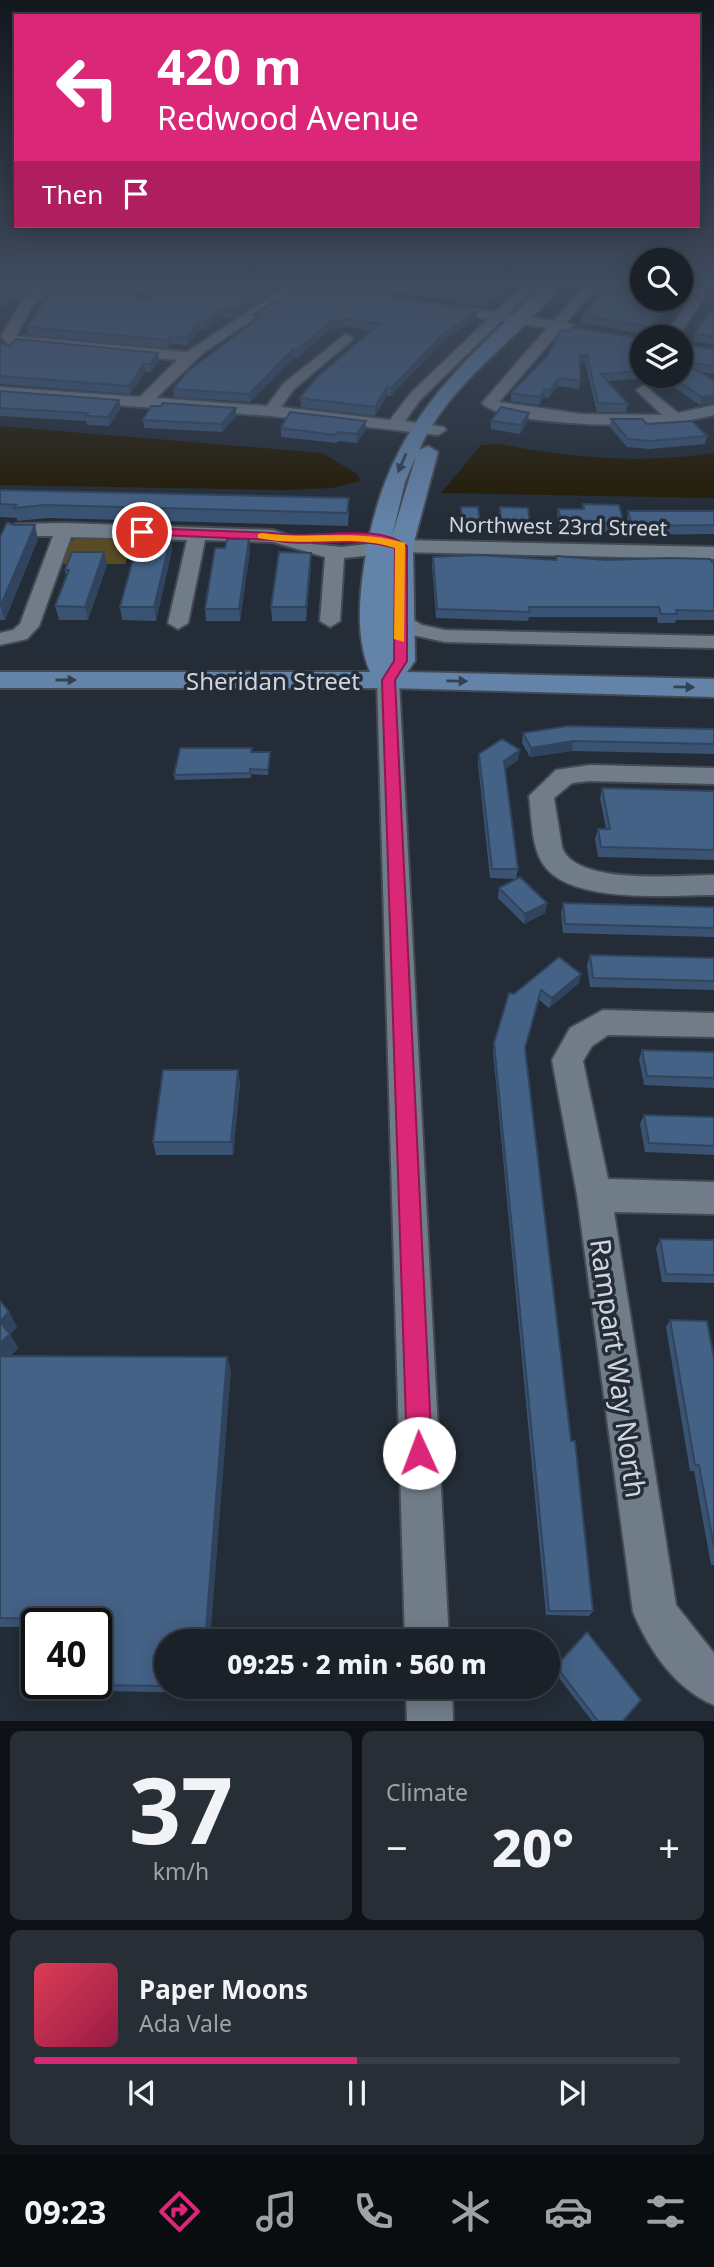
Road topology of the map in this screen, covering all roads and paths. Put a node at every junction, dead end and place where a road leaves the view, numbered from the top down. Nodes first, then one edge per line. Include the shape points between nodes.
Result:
1 (185, 362) edge
2 (317, 362) edge
3 (466, 362) edge
4 (491, 362) edge
5 (507, 362) edge
6 (644, 390) dead end
7 (0, 391) edge
8 (145, 401) junction
9 (489, 403) joint
10 (714, 410) edge
11 (271, 411) junction
12 (674, 418) junction
13 (396, 422) junction
14 (429, 428) junction
15 (65, 529) junction
16 (16, 530) edge
17 (197, 534) junction
18 (292, 540) junction
19 (377, 545) junction
20 (401, 546) junction
21 (335, 550) junction
22 (714, 553) edge
23 (402, 620) junction
24 (330, 621) dead end
25 (178, 622) dead end
26 (10, 637) edge
27 (714, 642) edge
28 (0, 658) edge
29 (714, 665) edge
30 (389, 668) junction
31 (0, 680) edge
32 (714, 688) edge
33 (714, 776) edge
34 (714, 885) edge
35 (714, 1025) edge
36 (594, 1195) junction
37 (714, 1198) edge
38 (426, 1629) edge
39 (714, 1682) edge
40 (429, 1699) edge
41 (430, 1721) edge

1 - 8 street
2 - 11 street via 289,386
3 - 13 street via 415,397
4 - 14 main road
5 - 9 street
6 - 12 street
7 - 8 street
8 - 11 street
9 - 12 street via 503,409 609,422
10 - 12 street
11 - 13 street
13 - 14 street
14 -> 19 main road via 387,499
14 - 20 main road
15 - 16 street, Northwest 23rd Street
15 - 17 street, Northwest 23rd Street
15 - 26 street via 29,626
17 - 18 street, Northwest 23rd Street
17 - 25 street
18 - 19 street via 317,537
18 - 21 street, Northwest 23rd Street via 310,549
19 - 20 street, Northwest 23rd Street
19 - 21 street, Northwest 23rd Street
19 - 30 main road via 372,617
20 - 22 street, Northwest 23rd Street
20 - 23 main road
21 - 24 street
23 - 27 street via 415,630 445,636
23 - 30 main road
28 - 30 main road, Sheridan Street
29 - 30 main road, Sheridan Street
31 -> 30 main road, Sheridan Street
30 -> 32 main road, Sheridan Street
30 - 38 street
33 - 34 street via 590,773 565,776 541,796 554,860 569,873 593,882
35 - 36 street, Rampart Way North via 603,1022 581,1037 567,1060
36 - 37 street
36 - 39 street, Rampart Way North via 655,1612 694,1668
40 - 41 street

